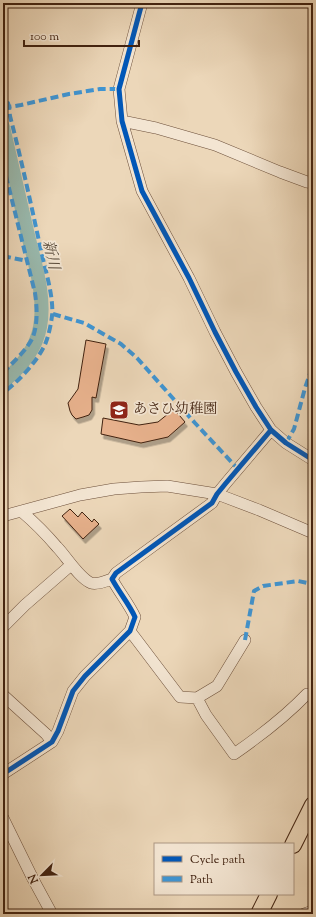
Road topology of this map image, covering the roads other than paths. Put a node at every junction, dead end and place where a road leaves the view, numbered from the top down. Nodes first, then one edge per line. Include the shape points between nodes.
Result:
1 (142, 3) edge
2 (122, 121) junction
3 (313, 184) edge
4 (271, 430) junction
5 (313, 460) edge
6 (217, 494) junction
7 (21, 511) junction
8 (3, 516) edge
9 (313, 532) edge
10 (71, 565) junction
11 (112, 579) junction
12 (3, 627) edge
13 (130, 631) junction
14 (245, 640) dead end
15 (3, 695) edge
16 (313, 696) edge
17 (197, 698) junction
18 (52, 742) junction
19 (3, 774) edge
20 (313, 805) edge
21 (3, 818) edge
22 (294, 843) edge
23 (268, 895) edge
24 (313, 911) edge
25 (52, 914) edge
26 (259, 914) edge
27 (304, 914) edge

1 - 2 street via 119,89
2 - 3 street via 215,145
2 - 4 street via 142,191 236,372
4 - 5 street
4 - 6 street
6 - 7 street via 167,486 114,489
6 - 9 street
6 - 11 street via 212,503 116,573
7 - 8 street
7 - 10 street via 45,533
10 - 11 street via 86,580 93,583
10 - 12 street via 25,604
11 - 13 street via 134,617
13 - 17 street via 180,698
13 - 18 street via 73,691
14 - 17 street via 218,686
15 - 18 street
16 - 17 street via 307,694 260,736 234,754
18 - 19 street
20 - 22 highway
21 - 25 street
23 - 26 highway
24 - 27 street

